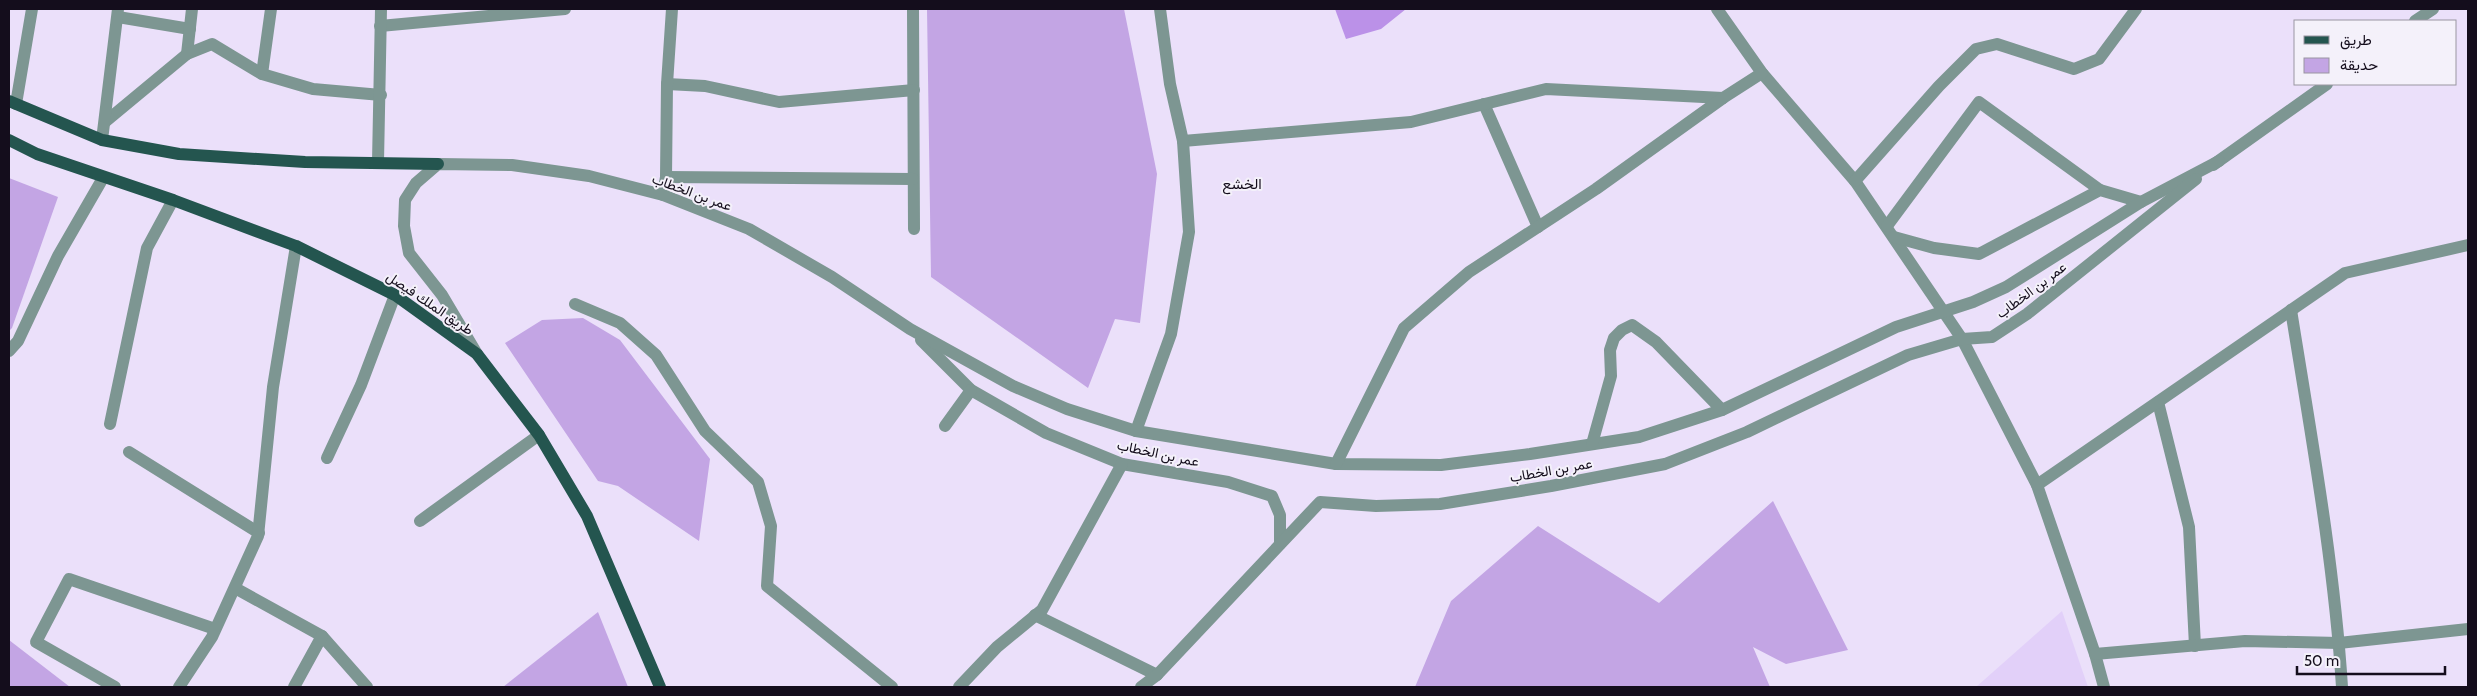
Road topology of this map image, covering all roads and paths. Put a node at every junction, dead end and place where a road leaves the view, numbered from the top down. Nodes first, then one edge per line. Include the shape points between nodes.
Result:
1 (32, 9) edge
2 (192, 9) edge
3 (271, 9) edge
4 (381, 9) edge
5 (565, 9) edge
6 (672, 9) edge
7 (913, 9) edge
8 (1160, 9) edge
9 (1717, 9) edge
10 (2136, 9) edge
11 (2433, 9) edge
12 (521, 11) edge
13 (118, 13) edge
14 (2416, 20) edge
15 (380, 26) junction
16 (190, 28) junction
17 (187, 54) junction
18 (1762, 73) junction
19 (262, 74) junction
20 (667, 84) junction
21 (2326, 85) edge
22 (914, 90) junction
23 (381, 95) junction
24 (1723, 98) junction
25 (12, 102) edge
26 (1484, 104) junction
27 (105, 122) junction
28 (9, 140) edge
29 (102, 140) junction
30 (1182, 141) junction
31 (2219, 161) junction
32 (378, 162) junction
33 (438, 164) junction
34 (666, 177) junction
35 (104, 178) junction
36 (913, 179) junction
37 (1856, 181) junction
38 (2100, 190) junction
39 (662, 195) junction
40 (173, 200) junction
41 (2141, 202) junction
42 (1538, 227) junction
43 (914, 230) dead end
44 (1890, 232) junction
45 (296, 246) junction
46 (2468, 246) edge
47 (395, 295) junction
48 (575, 304) dead end
49 (1944, 310) junction
50 (2292, 310) junction
51 (910, 329) junction
52 (1962, 339) junction
53 (9, 351) edge
54 (477, 354) junction
55 (971, 390) junction
56 (2158, 402) junction
57 (1722, 410) junction
58 (110, 424) dead end
59 (946, 426) dead end
60 (1136, 431) junction
61 (540, 435) junction
62 (1592, 444) junction
63 (129, 452) dead end
64 (327, 458) dead end
65 (1122, 464) junction
66 (1336, 464) junction
67 (2037, 485) junction
68 (420, 521) dead end
69 (259, 533) junction
70 (1280, 544) junction
71 (234, 588) junction
72 (1035, 616) junction
73 (216, 629) junction
74 (2468, 629) edge
75 (322, 636) junction
76 (2339, 643) junction
77 (2195, 646) junction
78 (2095, 654) junction
79 (1157, 675) junction
80 (115, 687) edge
81 (179, 687) edge
82 (294, 687) edge
83 (367, 687) edge
84 (660, 687) edge
85 (892, 687) edge
86 (959, 687) edge
87 (1141, 687) edge
88 (2103, 687) edge
89 (2342, 687) edge

1 - 25 street
2 - 16 street
3 - 19 street
4 - 15 street
5 - 12 street
6 - 20 street
7 - 22 street
8 - 30 street
9 - 18 street
10 - 37 street via 2099,59 2074,69 1997,44 1976,49
11 - 14 street
12 - 15 street
13 - 16 street
13 - 27 street
15 - 23 street
16 - 17 street
17 - 19 street via 212,44
17 - 27 street
18 - 24 street
18 - 37 street
19 - 23 street via 313,89
20 - 22 street via 706,86 779,102
20 - 34 street
21 - 31 street, عمر بن الخطاب
22 - 36 street
23 - 32 street
24 - 26 street via 1546,89
24 - 42 street
25 - 29 main road
26 - 30 street via 1411,122
26 - 42 street
27 - 29 street
28 - 35 main road, طريق الملك فيصل via 37,154
29 - 32 main road via 179,154 305,162
30 - 60 street via 1189,232 1171,334
31 - 41 street, عمر بن الخطاب
31 - 52 street, عمر بن الخطاب via 2027,314 1992,337
32 - 33 main road
33 - 39 street, عمر بن الخطاب via 512,166 589,176
33 - 54 street via 416,183 405,200 404,226 409,253 442,295
34 - 36 street
34 - 39 street
35 - 40 main road, طريق الملك فيصل
35 - 53 street via 58,256 18,342
36 - 43 street
37 - 44 street
38 - 41 street
38 - 44 street via 1979,254 1934,248
38 - 44 street via 1979,102
39 - 51 street, عمر بن الخطاب via 749,229 832,277
40 - 45 main road, طريق الملك فيصل
40 - 58 street via 147,248
41 - 49 street, عمر بن الخطاب via 2006,287 1974,302
42 - 66 street via 1469,272 1404,328
44 - 49 street
45 - 47 main road, طريق الملك فيصل
45 - 69 street via 273,387
46 - 50 street via 2346,273
47 - 54 main road, طريق الملك فيصل
47 - 64 street via 362,385
48 - 85 street via 620,323 656,355 705,431 758,482 770,526 767,586
49 - 52 street
49 - 57 street, عمر بن الخطاب via 1896,327
50 - 56 street
50 - 76 street
51 - 55 street, عمر بن الخطاب
51 - 60 street, عمر بن الخطاب via 1013,386 1067,409
52 - 67 street
52 - 70 street, عمر بن الخطاب via 1908,355 1747,432 1665,464 1440,504 1376,506 1320,502
54 - 61 main road, طريق الملك فيصل
55 - 59 street
55 - 65 street, عمر بن الخطاب via 1046,433
56 - 67 street
56 - 77 street via 2189,527
57 - 62 street, عمر بن الخطاب via 1639,437
57 - 62 street via 1656,342 1632,325 1614,338 1610,350 1611,376
60 - 66 street, عمر بن الخطاب
61 - 68 street
61 - 84 main road, طريق الملك فيصل via 587,516
62 - 66 street, عمر بن الخطاب via 1441,465
63 - 69 street
65 - 70 street, عمر بن الخطاب via 1228,482 1272,496 1280,514
65 - 72 street via 1042,610
67 - 78 street
69 - 71 street
70 - 79 street
71 - 73 street
71 - 75 street
72 - 79 street
72 - 86 street via 997,647
73 - 80 street via 68,579 36,642
73 - 81 street
74 - 76 street
75 - 82 street
75 - 83 street
76 - 77 street via 2245,641
76 - 89 street
77 - 78 street
78 - 88 street
79 - 87 street

